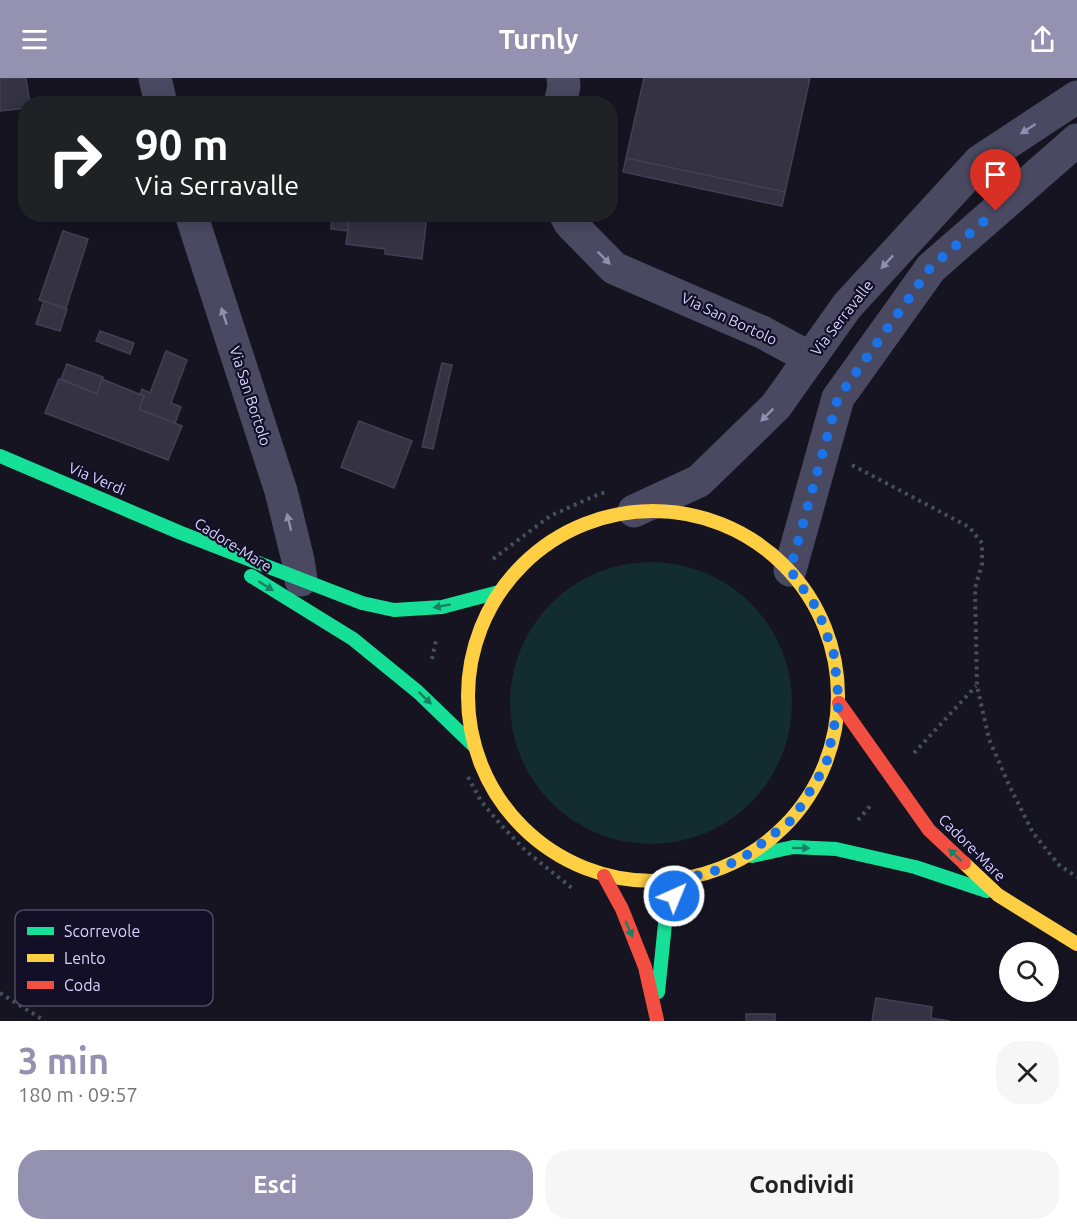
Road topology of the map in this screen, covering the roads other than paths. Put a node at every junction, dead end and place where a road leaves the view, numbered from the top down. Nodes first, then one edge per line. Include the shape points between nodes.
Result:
1 (155, 78) edge
2 (563, 78) edge
3 (159, 96) edge
4 (562, 96) edge
5 (1077, 97) edge
6 (1077, 140) edge
7 (194, 222) edge
8 (570, 222) edge
9 (810, 358) junction
10 (0, 456) edge
11 (622, 502) junction
12 (181, 532) junction
13 (790, 570) junction
14 (301, 579) junction
15 (499, 592) junction
16 (839, 703) junction
17 (473, 745) junction
18 (743, 858) junction
19 (604, 876) junction
20 (679, 880) junction
21 (998, 895) junction
22 (1077, 944) edge
23 (657, 1021) edge

1 - 3 street
2 - 4 street
5 -> 9 street, Via Serravalle via 980,161 847,306
6 - 13 street via 931,267 838,398
14 -> 7 street, Via San Bortolo via 281,490
8 -> 9 street, Via San Bortolo via 614,268 762,332
9 -> 11 street, Via Serravalle via 776,406 699,482
10 - 12 main road, Via Verdi
11 - 13 main road via 692,514 745,535
11 - 15 main road via 535,552
12 - 14 main road, Cadore-Mare
12 -> 17 main road, Cadore-Mare via 353,639 418,692
13 - 16 main road via 818,610 828,637
15 -> 14 main road, Cadore-Mare via 442,607 394,610 362,603
15 - 17 main road via 475,639 466,692
16 - 18 main road via 826,765 793,819
21 -> 16 main road, Cadore-Mare via 929,830
17 - 19 main road via 491,789 521,828 560,857
18 - 20 main road via 712,872
18 -> 21 main road, Cadore-Mare via 793,847 836,849 915,867
19 - 20 main road via 641,882
19 -> 23 main road via 645,967
20 - 23 main road via 665,924
21 - 22 main road

